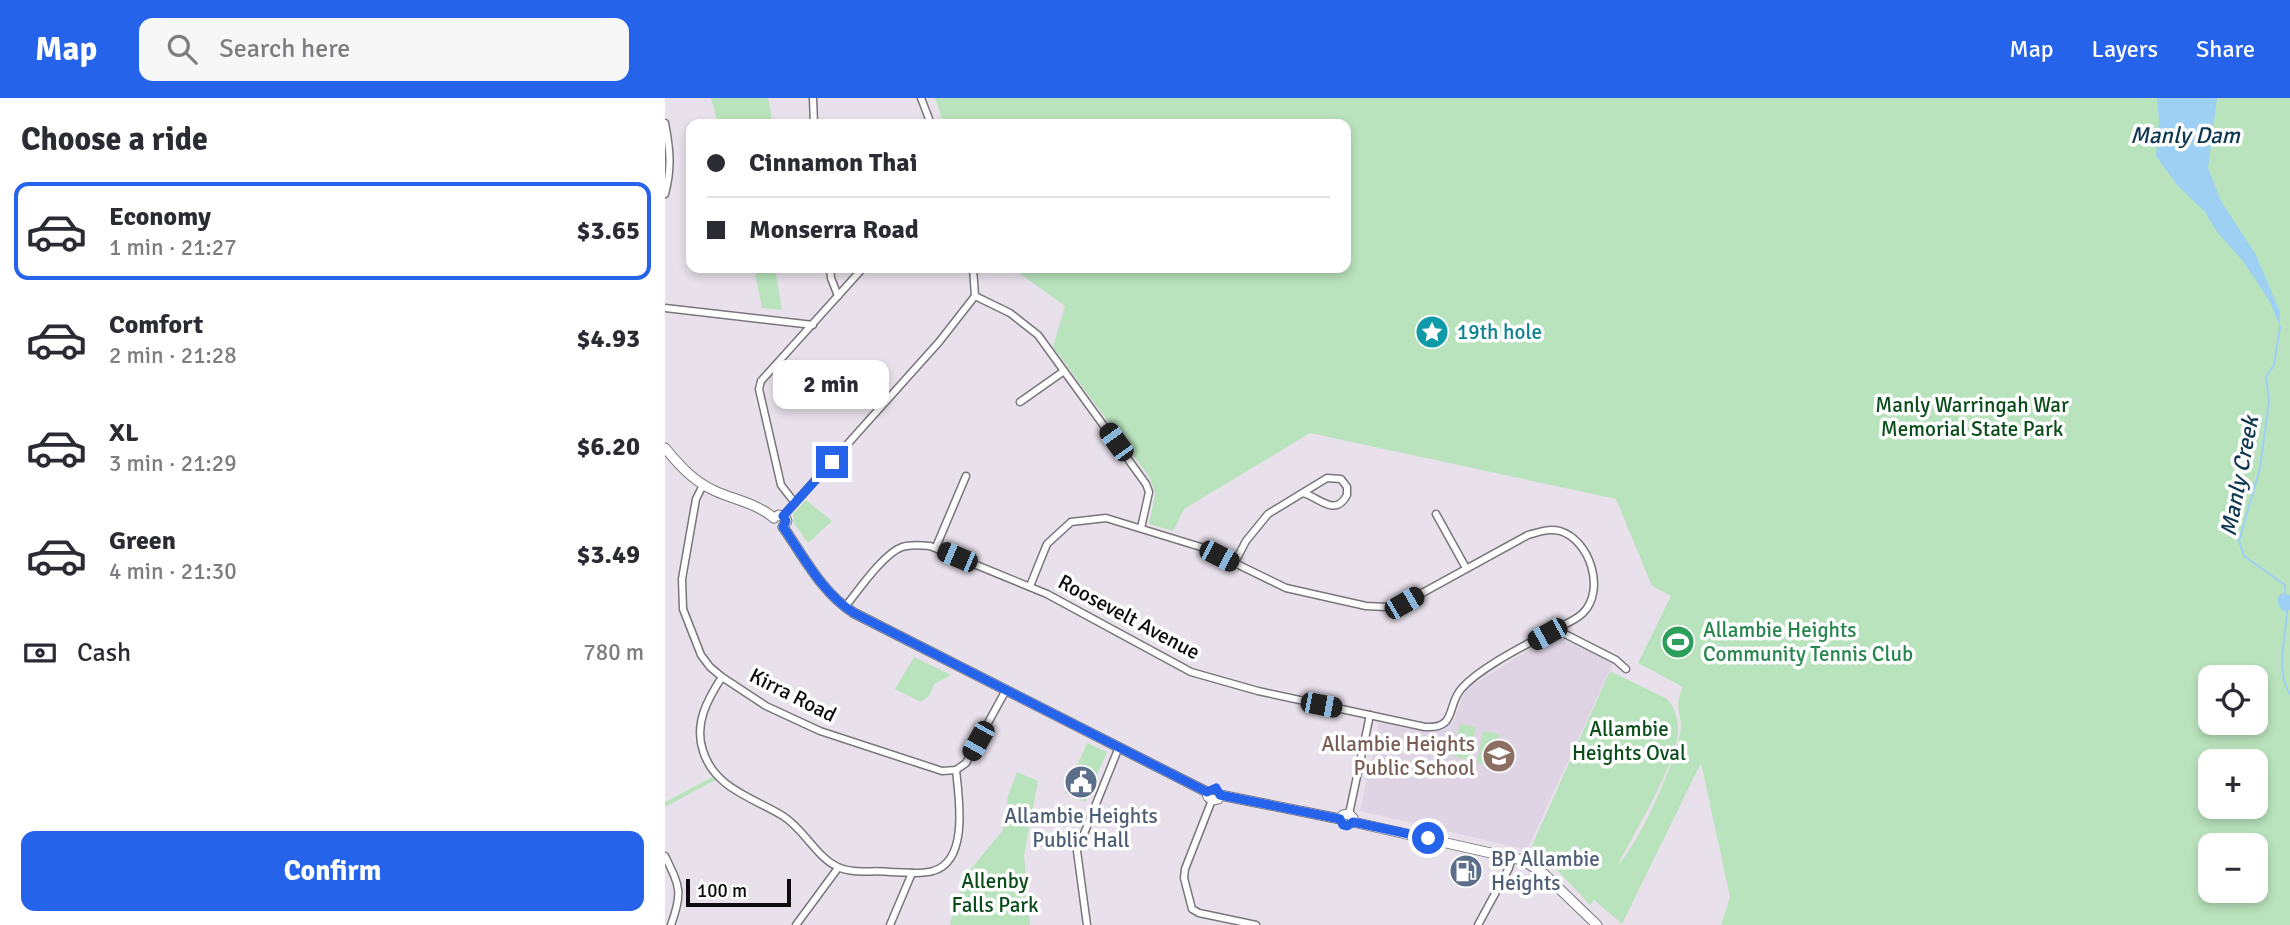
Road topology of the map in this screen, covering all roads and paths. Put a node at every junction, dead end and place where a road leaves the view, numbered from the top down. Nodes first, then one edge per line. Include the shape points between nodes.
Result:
1 (813, 98) edge
2 (921, 98) edge
3 (814, 119) edge
4 (929, 119) edge
5 (665, 123) edge
6 (665, 194) edge
7 (830, 273) edge
8 (859, 273) edge
9 (973, 273) edge
10 (838, 296) junction
11 (975, 296) junction
12 (665, 308) edge
13 (813, 325) junction
14 (1065, 371) junction
15 (1020, 402) dead end
16 (665, 448) edge
17 (966, 476) dead end
18 (703, 485) junction
19 (1303, 493) junction
20 (795, 503) junction
21 (1436, 514) dead end
22 (779, 517) junction
23 (1141, 528) junction
24 (936, 548) junction
25 (1234, 564) junction
26 (1466, 568) junction
27 (1030, 586) junction
28 (845, 607) junction
29 (1555, 629) junction
30 (1626, 669) dead end
31 (722, 677) junction
32 (1006, 690) junction
33 (1370, 715) junction
34 (1119, 747) junction
35 (956, 771) junction
36 (1213, 796) junction
37 (1347, 818) junction
38 (665, 856) edge
39 (1512, 857) junction
40 (838, 867) junction
41 (912, 873) junction
42 (671, 925) edge
43 (796, 925) edge
44 (890, 925) edge
45 (1087, 925) edge
46 (1256, 925) edge
47 (1479, 925) edge
48 (1597, 925) edge

1 - 3 street
2 - 4 street
5 - 6 street via 671,174
7 - 10 street
8 - 10 street
9 - 11 street
10 - 13 street
11 - 14 street via 1028,325
11 - 20 street
12 - 13 street
13 - 20 street via 761,381 759,389 781,485
14 - 15 street
14 - 23 street via 1146,484 1149,492
16 - 18 main road
17 - 24 street
18 - 22 main road
18 - 31 street, Kirra Road via 682,579 683,609 701,655
19 - 19 street via 1333,477 1347,487 1347,495 1331,506
19 - 25 street via 1259,523
20 - 22 street
21 - 26 street
22 - 28 main road via 786,521 783,527 824,587
23 - 25 street via 1204,548
23 - 27 street via 1106,518 1071,522 1047,544
24 - 27 street, Roosevelt Avenue
24 - 28 street, Roosevelt Avenue via 913,545 898,549
25 - 26 street via 1286,588 1386,607 1404,603
26 - 29 street via 1543,530 1568,535 1580,545 1593,570 1591,596 1582,614
27 - 33 street, Roosevelt Avenue via 1191,672
28 - 32 main road
29 - 30 street
29 - 33 street, Roosevelt Avenue via 1470,681 1455,697 1446,722 1437,727
31 - 35 street, Kirra Road via 766,706 820,731 942,771
31 - 40 street via 699,722 703,753 713,773 732,789 786,817
32 - 34 main road
32 - 35 street via 966,762
33 - 37 street
34 - 36 main road
34 - 45 street via 1077,851
35 - 41 street via 959,820 955,854 946,865
36 - 37 main road
36 - 46 street via 1185,869 1192,909
37 - 39 main road
38 - 42 street via 678,883 680,903
39 - 47 street
39 - 48 main road via 1543,873
40 - 41 street
40 - 43 street
41 - 44 street

